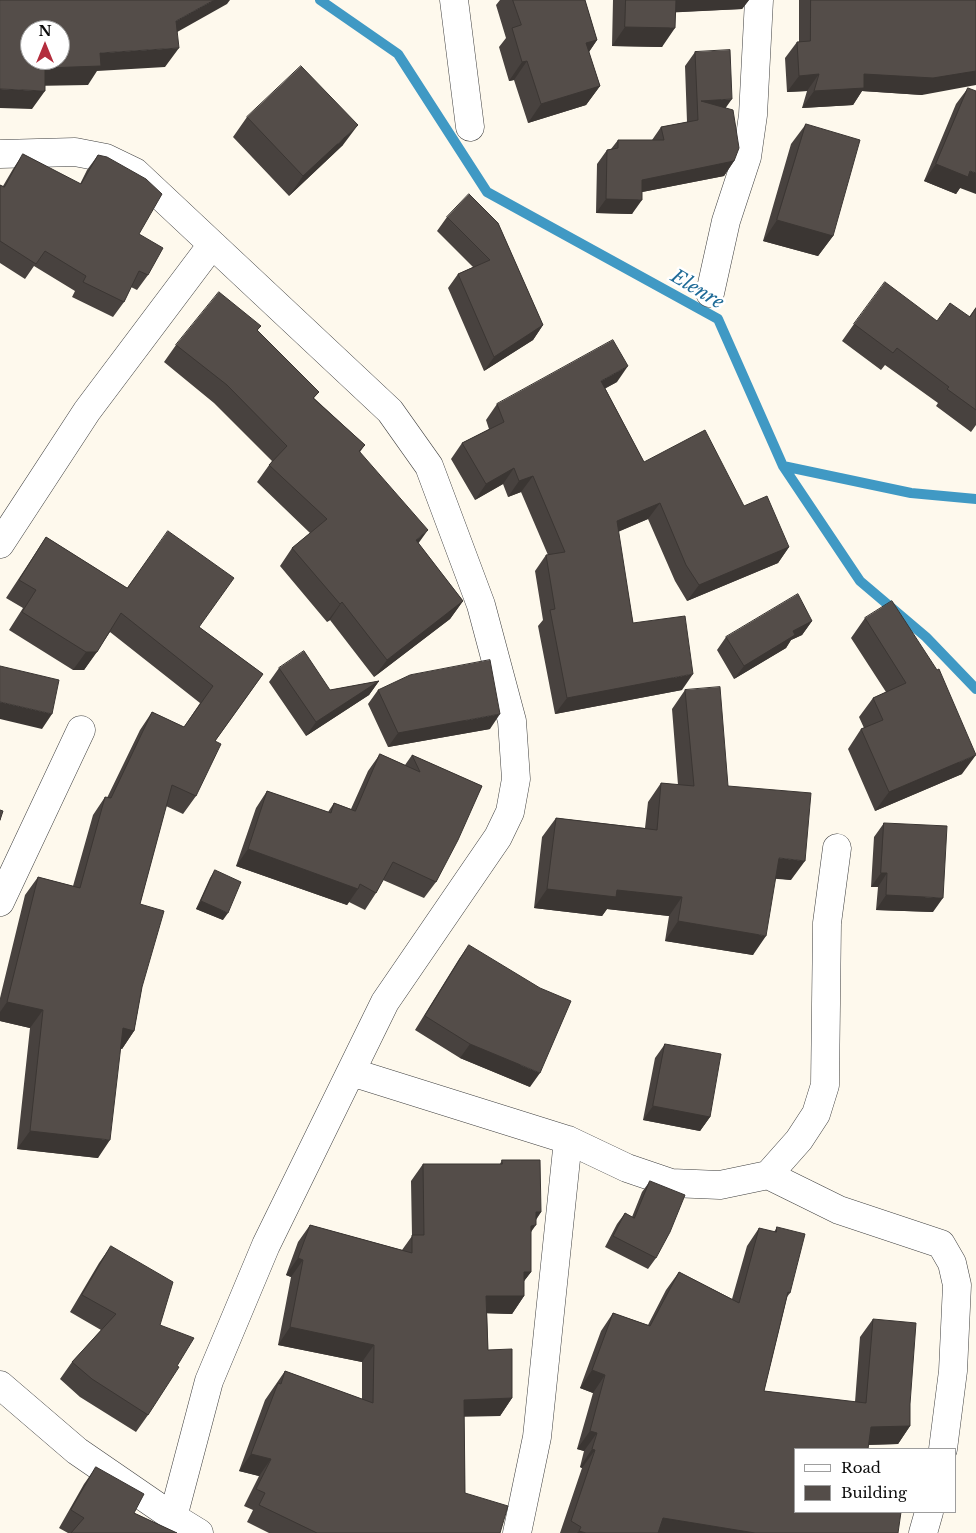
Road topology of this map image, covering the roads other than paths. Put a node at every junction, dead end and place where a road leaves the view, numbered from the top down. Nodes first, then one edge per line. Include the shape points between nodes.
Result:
1 (454, 0) edge
2 (759, 0) edge
3 (470, 127) dead end
4 (0, 154) edge
5 (211, 246) junction
6 (710, 293) dead end
7 (0, 544) edge
8 (82, 730) dead end
9 (837, 848) dead end
10 (0, 902) edge
11 (351, 1072) junction
12 (568, 1140) junction
13 (768, 1175) junction
14 (0, 1385) edge
15 (943, 1448) edge
16 (929, 1513) edge
17 (173, 1517) junction
18 (199, 1533) edge
19 (517, 1533) edge
20 (923, 1533) edge

1 - 3 street
2 - 6 street via 753,115 747,157 726,221
4 - 5 street via 75,152 106,158 134,172
5 - 7 street via 87,411
5 - 11 street via 390,411 429,466 481,605 512,722 516,779 510,812 498,837 385,1002
8 - 10 street
9 - 13 street via 827,924 825,1085 816,1114
11 - 12 street
11 - 17 street via 266,1245 209,1381
12 - 13 street via 627,1168 672,1183 720,1185
12 - 19 street via 537,1437
13 - 15 street via 839,1210 941,1244 952,1263 957,1285 953,1371
14 - 17 street via 77,1451
16 - 20 street
17 - 18 street

